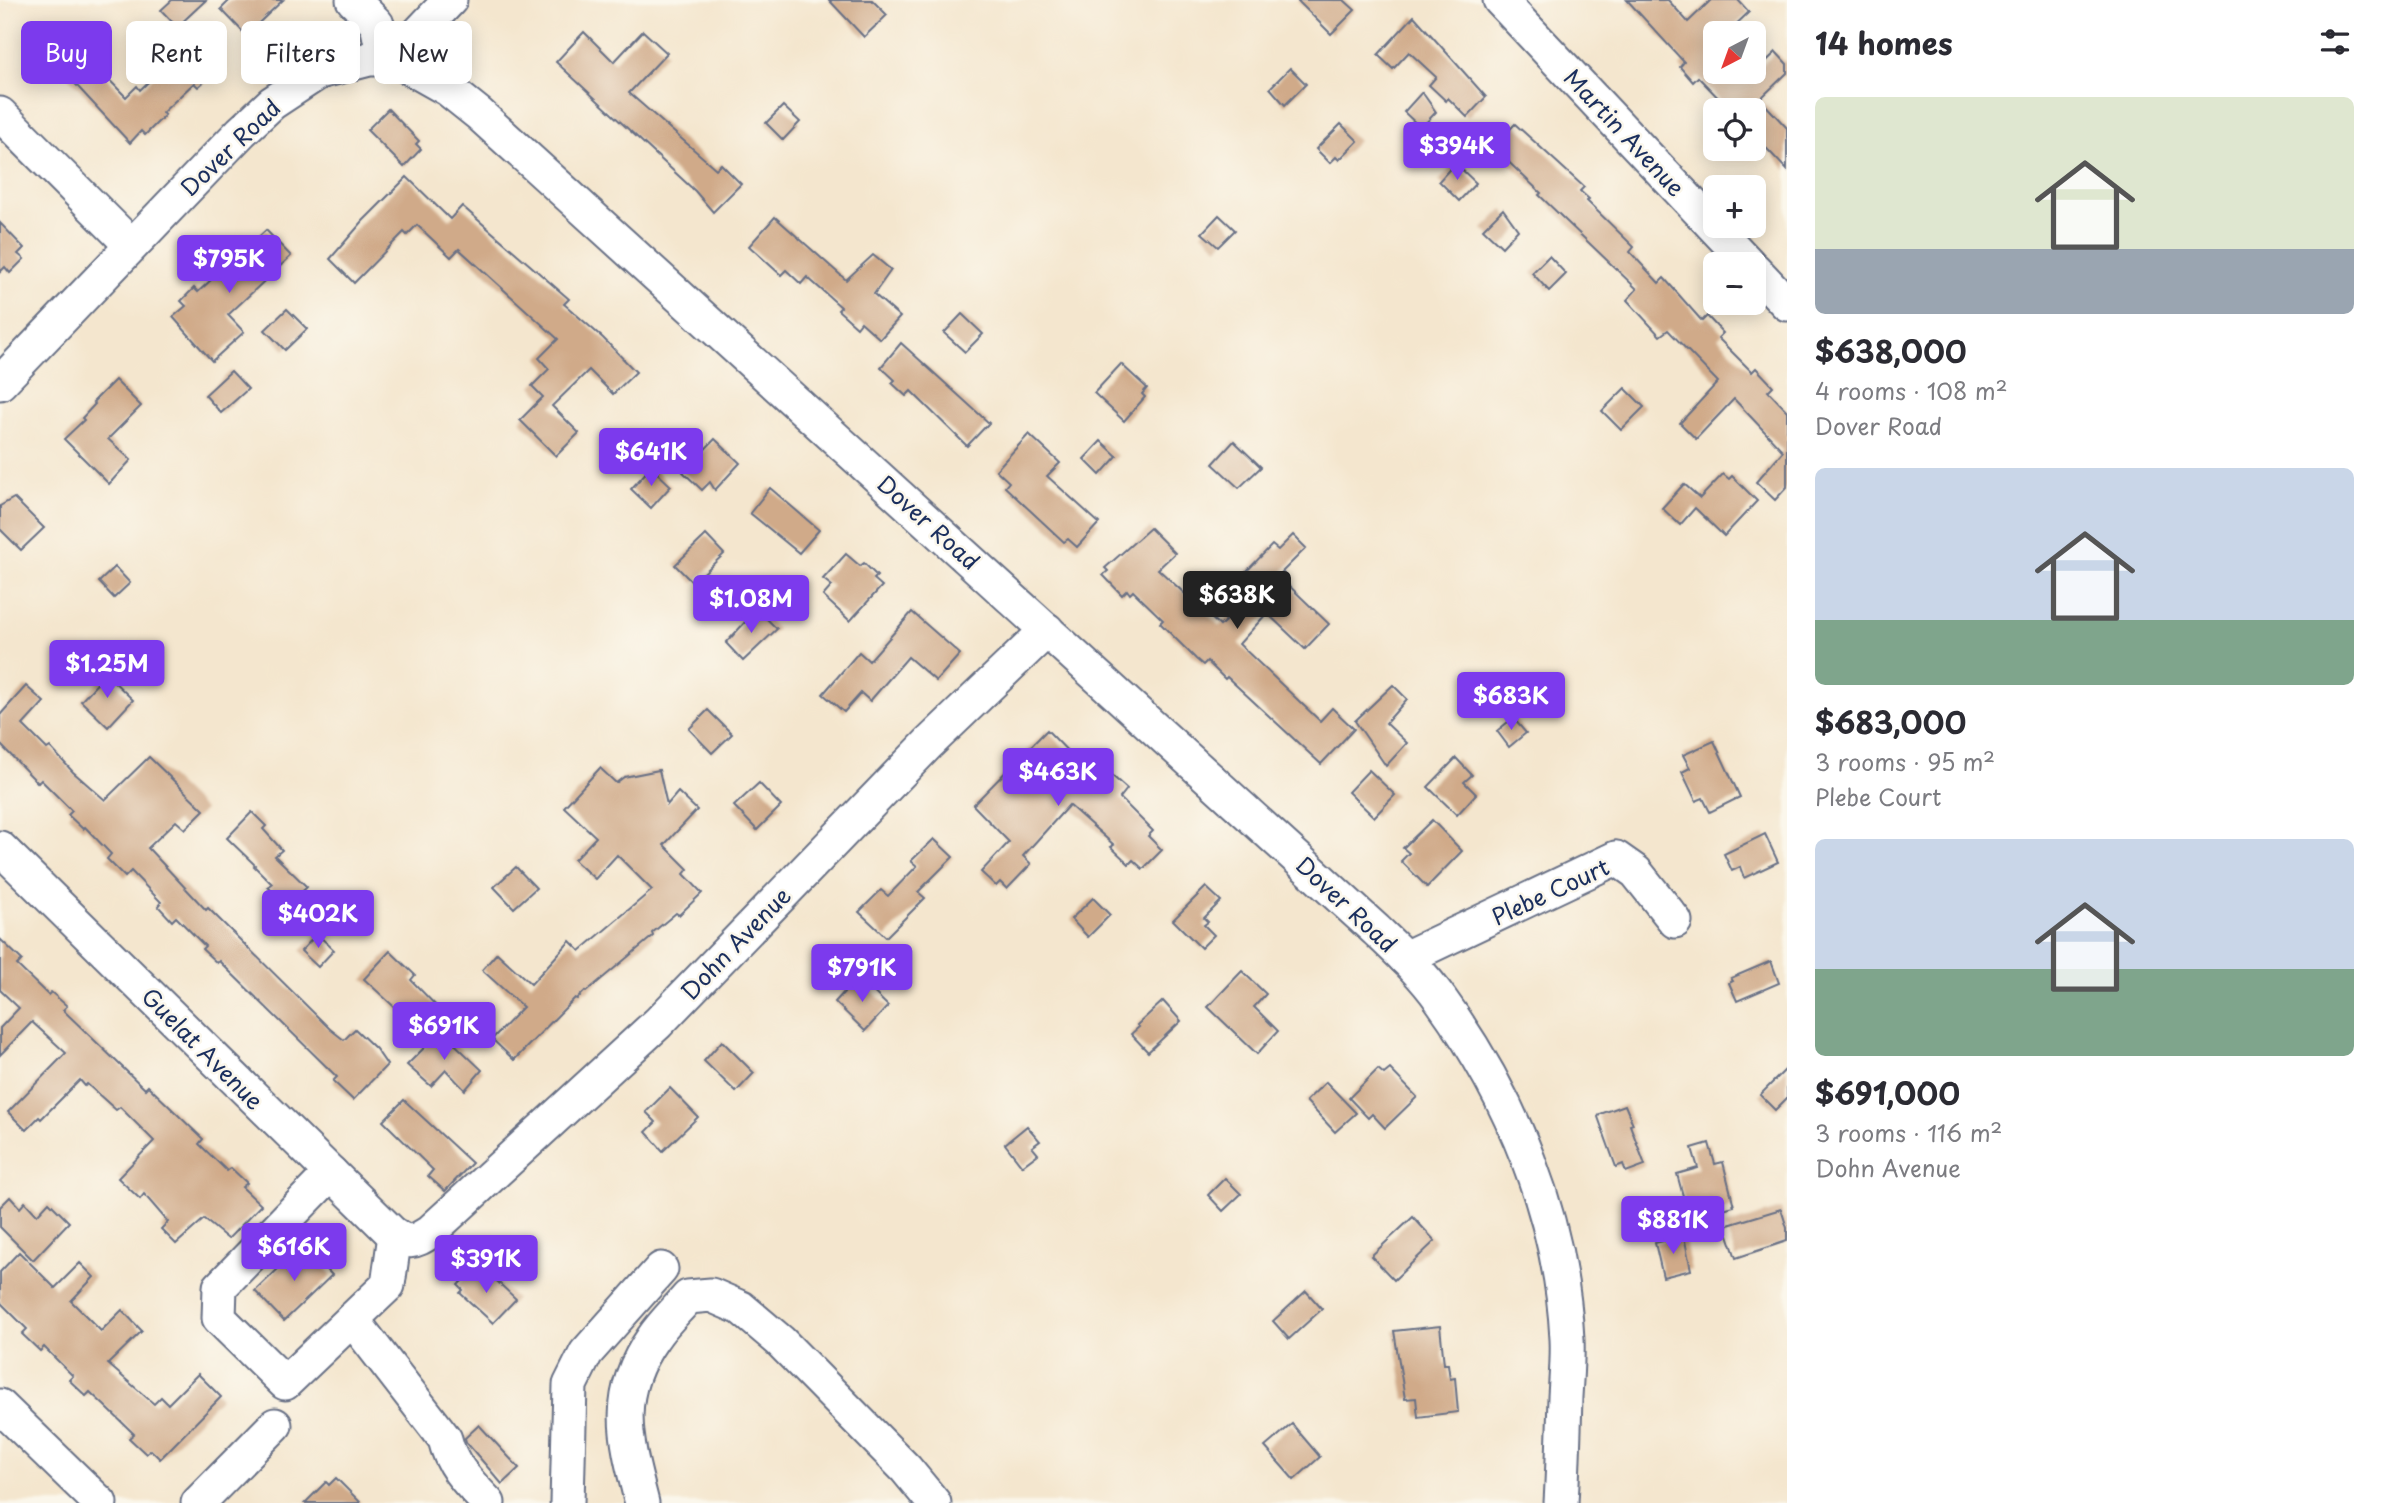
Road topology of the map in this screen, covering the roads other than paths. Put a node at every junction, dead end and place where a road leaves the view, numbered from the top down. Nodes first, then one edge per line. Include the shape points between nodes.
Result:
1 (353, 0) edge
2 (450, 0) edge
3 (1500, 0) edge
4 (374, 21) edge
5 (428, 21) edge
6 (374, 59) edge
7 (437, 84) edge
8 (0, 114) edge
9 (131, 245) junction
10 (1738, 252) edge
11 (1766, 282) edge
12 (1787, 304) edge
13 (0, 383) edge
14 (1047, 630) junction
15 (0, 848) edge
16 (1675, 921) dead end
17 (1405, 958) junction
18 (331, 1173) junction
19 (403, 1238) junction
20 (661, 1269) dead end
21 (352, 1319) junction
22 (0, 1406) edge
23 (275, 1425) dead end
24 (445, 1438) junction
25 (100, 1503) edge
26 (198, 1503) edge
27 (488, 1503) edge
28 (512, 1503) edge
29 (566, 1503) edge
30 (642, 1503) edge
31 (934, 1503) edge
32 (1561, 1503) edge

1 - 4 street
2 - 5 street
3 - 10 street, Martin Avenue
6 - 9 street, Dover Road via 319,72 272,103
7 - 14 street, Dover Road via 479,114
8 - 9 street
9 - 13 street, Dover Road
11 - 12 street
14 - 17 street, Dover Road
14 - 19 street, Dohn Avenue via 928,744 658,1023 430,1232 418,1240
15 - 18 street, Guelat Avenue
16 - 17 street, Plebe Court via 1636,872 1616,858
17 - 32 street, Dover Road via 1440,998 1487,1069 1521,1140 1544,1206 1560,1276 1567,1339
18 - 19 street, Guelat Avenue
18 - 21 street via 220,1287 219,1318 285,1383
19 - 21 street via 388,1285
20 - 29 street via 586,1353 570,1385
21 - 24 street
22 - 25 street
23 - 26 street
24 - 27 street via 449,1457
24 - 28 street
30 - 31 street via 627,1442 628,1388 654,1337 688,1297 711,1295 741,1308 780,1341

